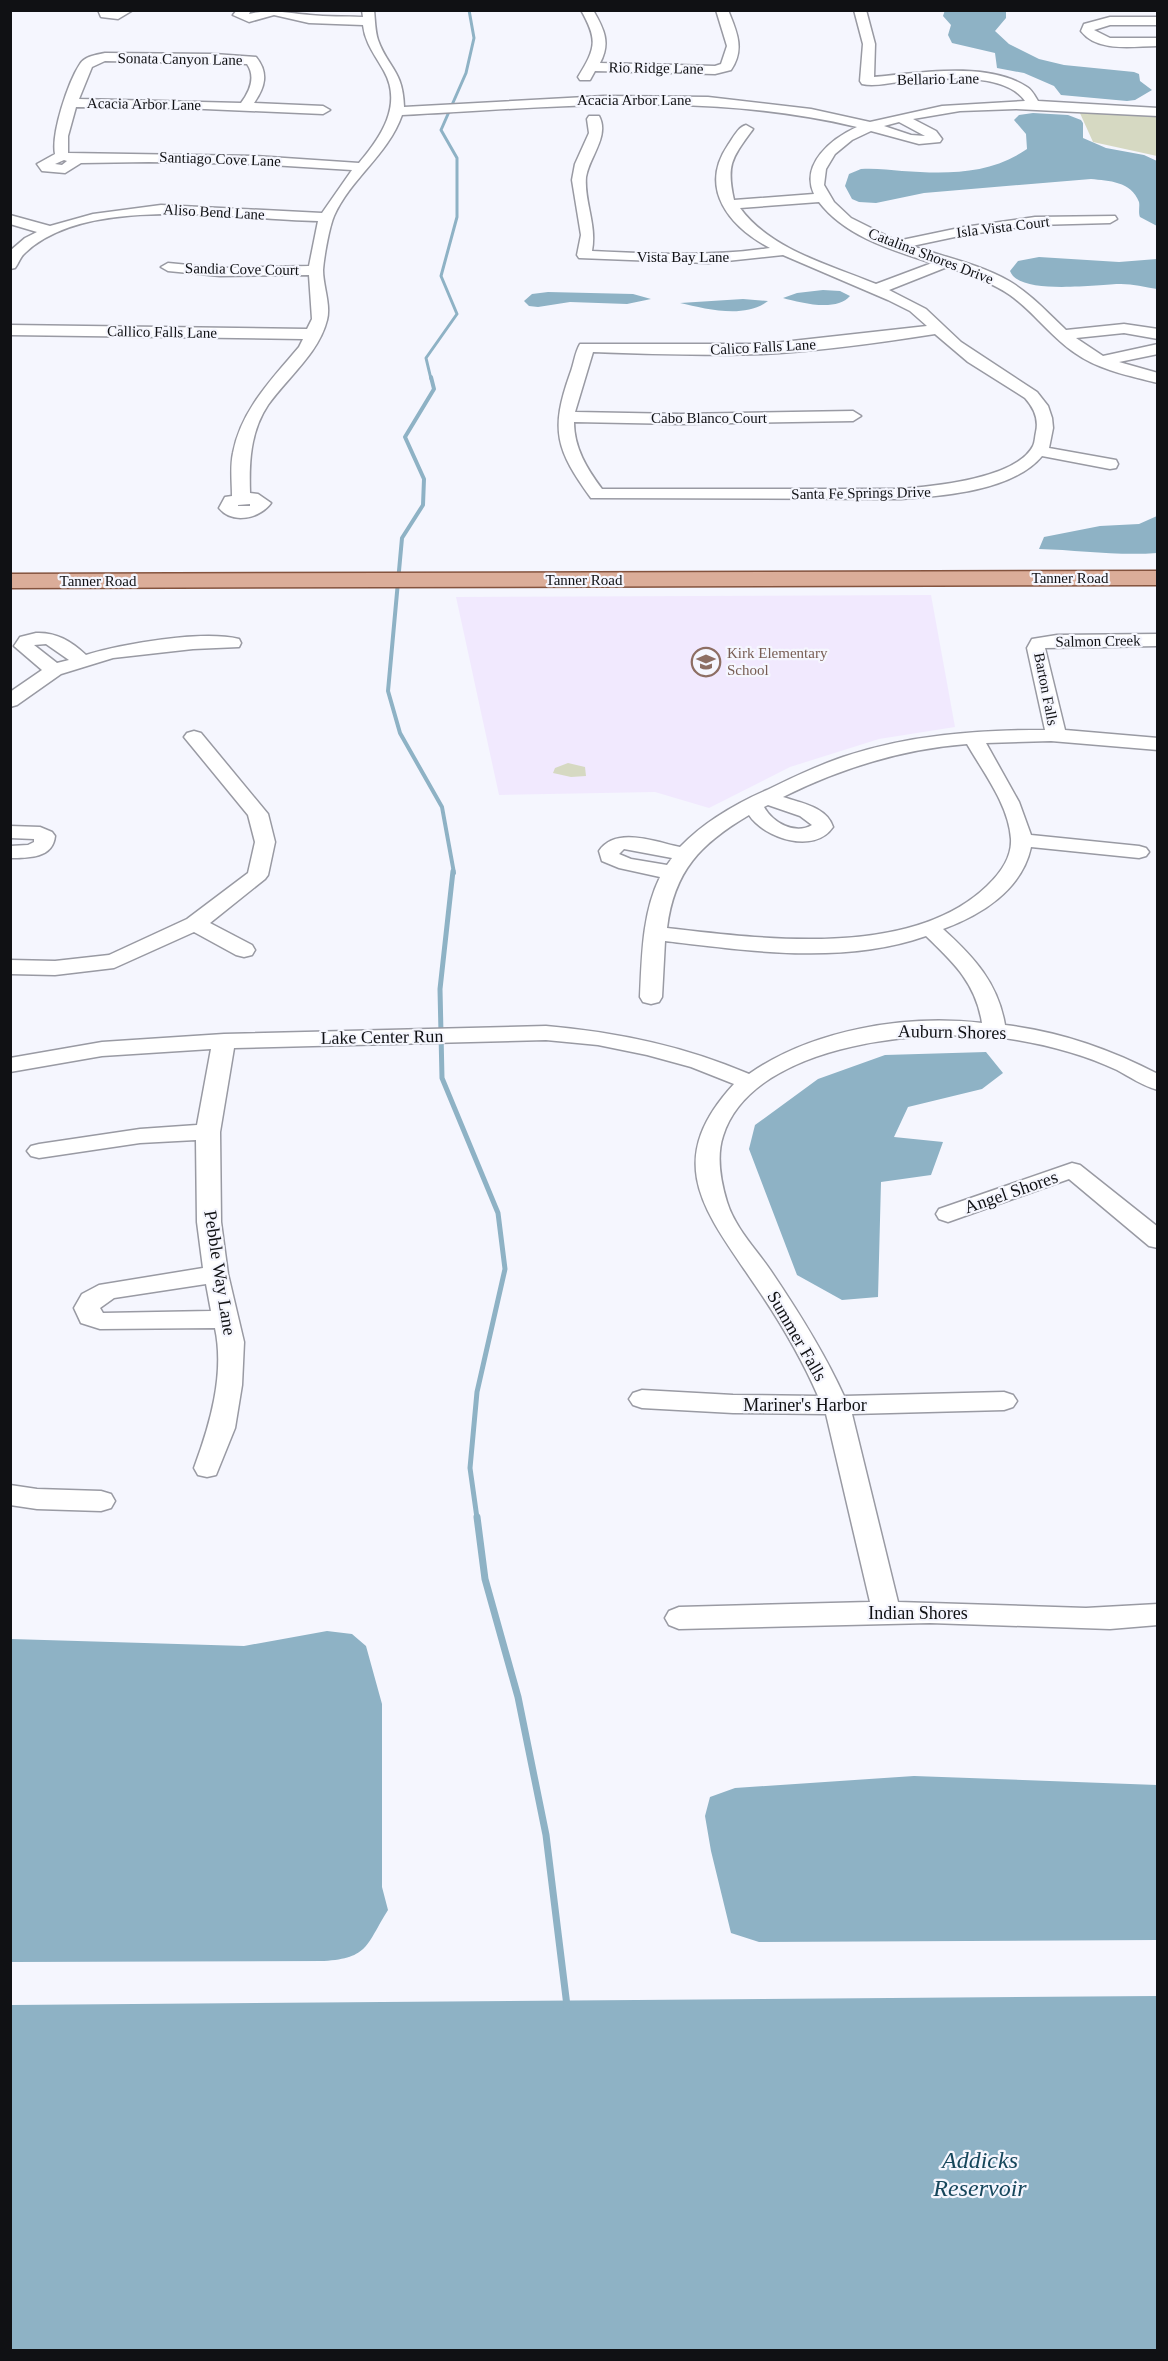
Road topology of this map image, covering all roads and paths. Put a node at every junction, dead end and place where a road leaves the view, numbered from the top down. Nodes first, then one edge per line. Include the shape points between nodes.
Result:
1 (104, 10) edge
2 (127, 10) edge
3 (245, 10) edge
4 (587, 10) edge
5 (722, 10) edge
6 (860, 10) edge
7 (269, 11) edge
8 (368, 16) edge
9 (1141, 16) edge
10 (1158, 21) edge
11 (1156, 45) edge
12 (591, 67) junction
13 (590, 99) junction
14 (72, 103) junction
15 (1035, 105) junction
16 (244, 107) junction
17 (323, 110) dead end
18 (397, 111) junction
19 (1158, 111) edge
20 (901, 118) junction
21 (594, 119) dead end
22 (869, 126) junction
23 (746, 129) dead end
24 (70, 158) junction
25 (361, 167) junction
26 (47, 168) dead end
27 (822, 198) junction
28 (729, 205) junction
29 (326, 217) junction
30 (10, 219) edge
31 (1110, 219) dead end
32 (51, 231) junction
33 (898, 245) junction
34 (782, 251) junction
35 (947, 262) junction
36 (10, 265) edge
37 (168, 267) dead end
38 (316, 270) junction
39 (878, 289) junction
40 (939, 329) junction
41 (10, 330) edge
42 (314, 334) junction
43 (1158, 334) edge
44 (1064, 335) junction
45 (1158, 349) edge
46 (1100, 361) junction
47 (1158, 378) edge
48 (853, 416) dead end
49 (566, 417) junction
50 (1040, 451) junction
51 (1110, 464) dead end
52 (241, 498) dead end
53 (1158, 578) edge
54 (10, 581) edge
55 (1158, 640) edge
56 (232, 643) dead end
57 (1039, 643) joint
58 (83, 662) junction
59 (54, 670) junction
60 (10, 701) edge
61 (1054, 735) junction
62 (194, 737) dead end
63 (973, 737) junction
64 (1158, 744) edge
65 (10, 832) edge
66 (1022, 840) junction
67 (10, 852) edge
68 (1139, 852) dead end
69 (686, 854) junction
70 (674, 873) junction
71 (195, 924) junction
72 (930, 928) junction
73 (654, 933) junction
74 (244, 950) dead end
75 (10, 967) edge
76 (651, 997) dead end
77 (994, 1029) junction
78 (224, 1041) junction
79 (10, 1065) edge
80 (748, 1082) junction
81 (1158, 1083) edge
82 (208, 1132) junction
83 (39, 1151) dead end
84 (948, 1214) dead end
85 (1158, 1240) edge
86 (216, 1274) junction
87 (227, 1319) junction
88 (642, 1399) dead end
89 (1004, 1401) dead end
90 (836, 1406) junction
91 (207, 1468) dead end
92 (10, 1495) edge
93 (101, 1501) dead end
94 (886, 1611) junction
95 (1158, 1614) edge
96 (679, 1618) dead end

1 - 2 street via 105,14 114,15
3 - 7 street via 239,15 249,18
4 - 12 street via 602,42
5 - 12 street, Rio Ridge Lane via 734,42 729,64 721,69
6 - 15 street, Bellario Lane via 868,44 867,81 960,75 997,79 1020,86 1032,96
7 - 8 street via 309,19
8 - 18 street via 371,39 392,75
9 - 10 street
9 - 11 street
9 - 11 street via 1100,22 1087,31 1108,41
12 - 13 street via 584,77
13 - 18 street, Acacia Arbor Lane
13 - 22 street, Acacia Arbor Lane via 728,102
14 - 16 street, Acacia Arbor Lane
14 - 16 street, Sonata Canyon Lane via 86,65 95,60 214,58 255,62 258,82
14 - 24 street via 63,125 60,152
15 - 19 street
15 - 20 street via 952,108
16 - 17 street, Acacia Arbor Lane
18 - 25 street via 389,133
20 - 22 street
20 - 22 street, Acacia Arbor Lane via 935,139 918,140
21 - 34 street, Vista Bay Lane via 596,133 579,180 588,236 585,255 692,259
22 - 27 street via 848,137 825,158 817,184
23 - 28 street via 726,159 722,175 722,189
24 - 25 street, Santiago Cove Lane via 185,157
24 - 26 street, Santiago Cove Lane via 65,169
25 - 29 street
27 - 28 street
27 - 33 street, Catalina Shores Drive via 848,222
28 - 34 street via 757,234
29 - 32 street, Aliso Bend Lane via 179,208 90,219
29 - 38 street
30 - 32 street
31 - 33 street, Isla Vista Court via 1035,221
32 - 36 street, Aliso Bend Lane via 17,252
33 - 35 street, Catalina Shores Drive
34 - 39 street
35 - 39 street
35 - 44 street, Catalina Shores Drive via 1019,293
37 - 38 street, Sandia Cove Court via 220,272
38 - 42 street via 320,319
39 - 40 street via 915,308
40 - 49 street, Calico Falls Lane via 764,349 586,347
40 - 50 street via 1041,406 1046,435
41 - 42 street, Callico Falls Lane
42 - 52 street via 251,422 241,454
43 - 44 street via 1128,329
44 - 46 street, Catalina Shores Drive
45 - 46 street
46 - 47 street, Catalina Shores Drive
48 - 49 street, Cabo Blanco Court
49 - 50 street, Santa Fe Springs Drive via 568,442 576,466 597,494 901,494 947,490 1001,475
50 - 51 street
53 - 54 main road, Tanner Road
55 - 57 street, Salmon Creek
56 - 58 street via 153,647
57 - 61 street, Barton Falls via 1036,648
58 - 59 street
58 - 59 street via 62,643 47,638 27,641 23,646
59 - 60 street
61 - 63 street
61 - 64 street
62 - 71 street via 258,814 265,842 258,875
63 - 66 street via 1006,799
63 - 69 street via 890,749 800,779 716,827
65 - 67 street via 45,836 44,845 38,849
66 - 68 street
66 - 72 street via 1014,866 996,890 967,911
69 - 70 street
69 - 70 street via 623,843 609,851 609,856 618,862
70 - 73 street
71 - 74 street
71 - 75 street via 114,961 55,968
72 - 73 street via 855,945 821,946 755,944
72 - 77 street via 983,984 992,1005
73 - 76 street
77 - 80 street, Auburn Shores via 886,1032 835,1042 804,1052
77 - 81 street, Auburn Shores via 1091,1050
78 - 79 street, Lake Center Run via 102,1049
78 - 80 street, Lake Center Run via 546,1033 588,1036 632,1043
78 - 82 street, Pebble Way Lane
80 - 90 street, Summer Falls via 731,1099 710,1143 707,1164 715,1204 783,1308
82 - 83 street via 140,1136
82 - 86 street, Pebble Way Lane via 209,1222
84 - 85 street, Angel Shores via 1072,1170
86 - 87 street, Pebble Way Lane
86 - 87 street via 108,1291 91,1300 87,1308 90,1317 100,1321
87 - 91 street, Pebble Way Lane via 231,1342 229,1385 222,1428
88 - 90 street, Mariner's Harbor
89 - 90 street, Mariner's Harbor
90 - 94 street, Summer Falls
92 - 93 street
94 - 95 street, Indian Shores via 1084,1619
94 - 96 street, Indian Shores

